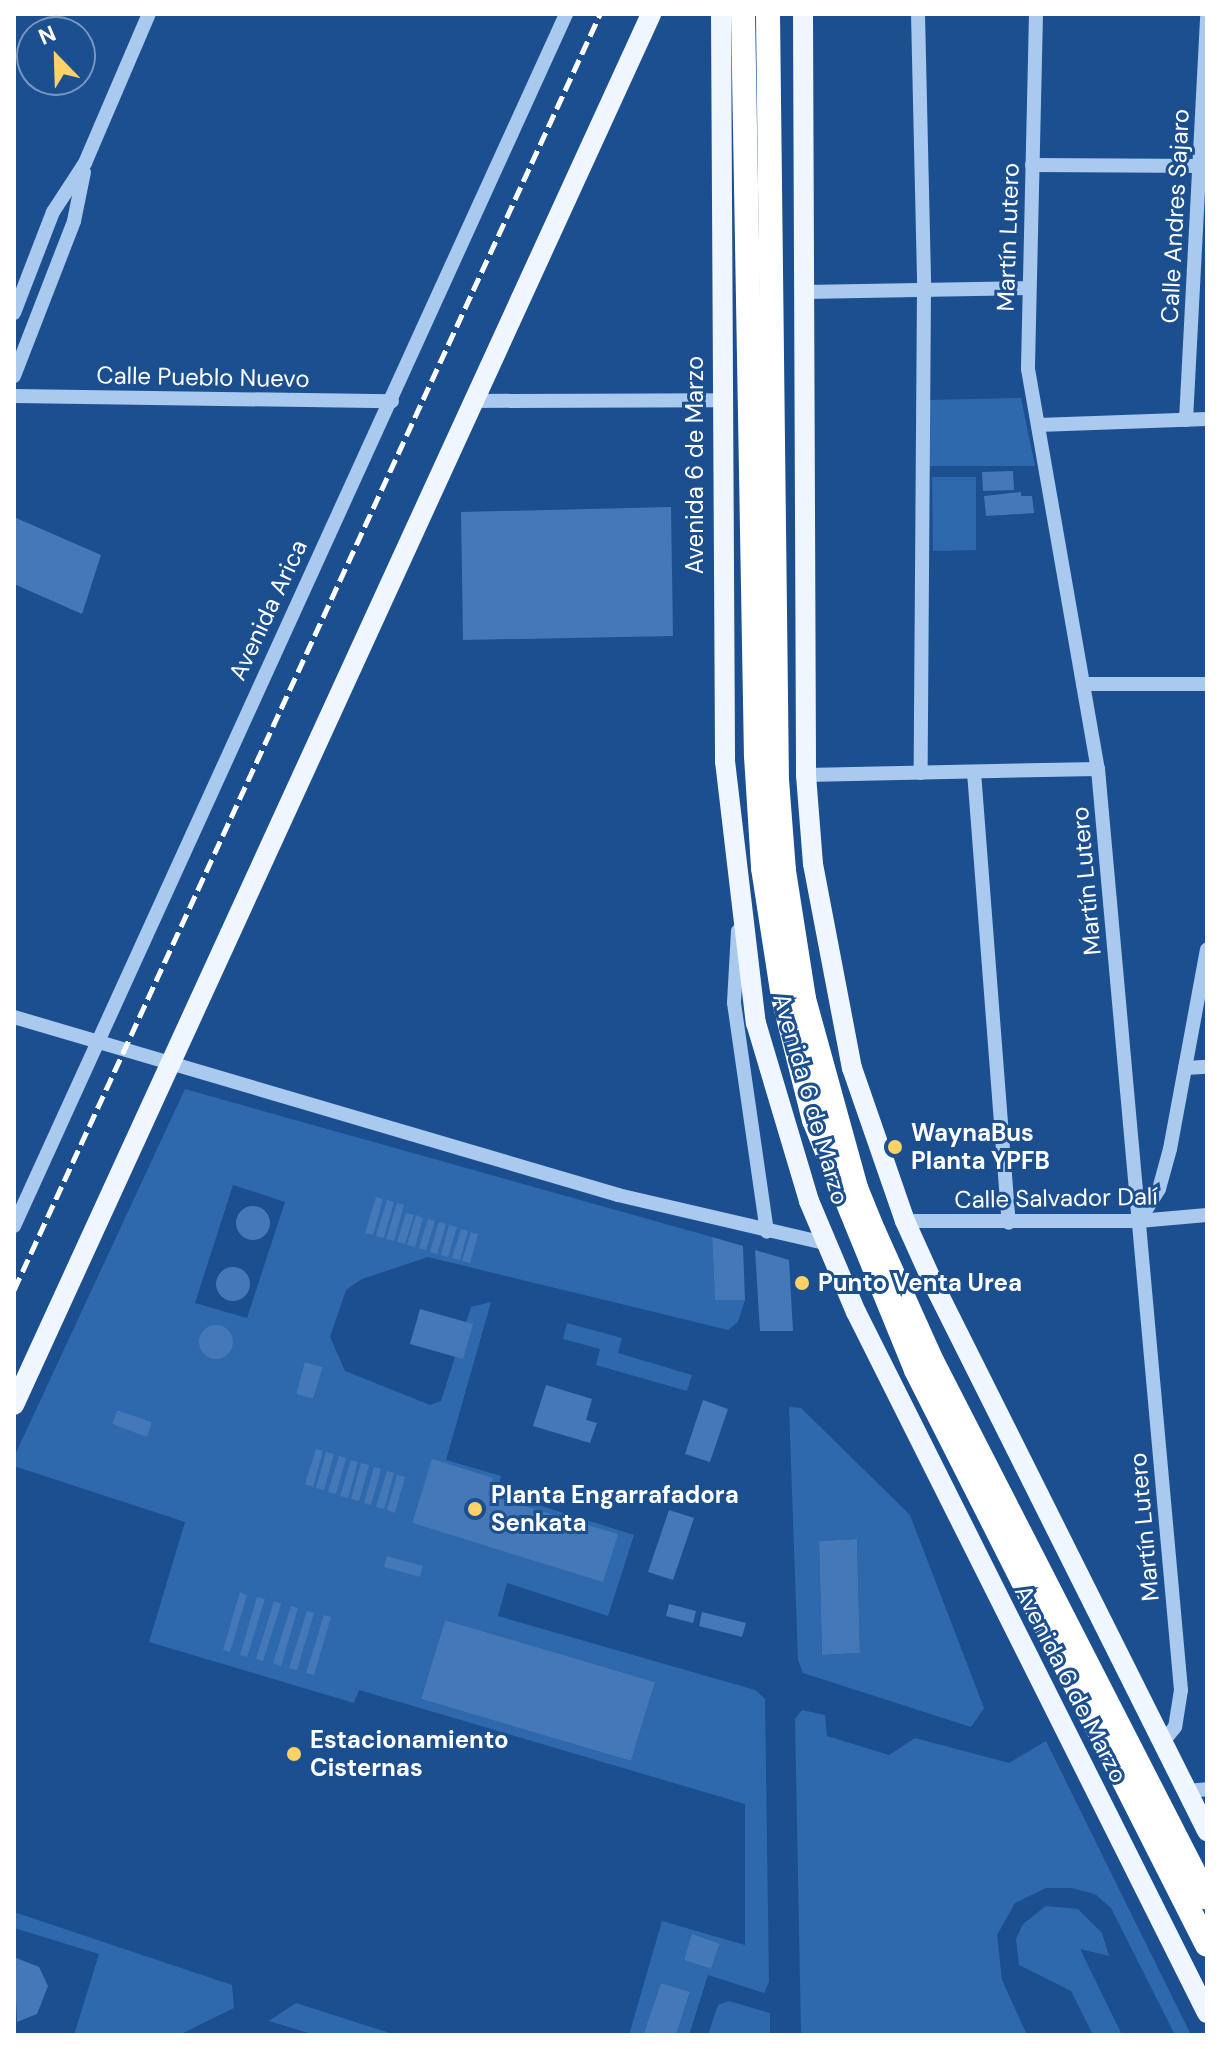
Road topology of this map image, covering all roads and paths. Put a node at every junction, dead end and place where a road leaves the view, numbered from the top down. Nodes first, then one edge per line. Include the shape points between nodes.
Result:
1 (149, 14) edge
2 (566, 14) edge
3 (651, 14) edge
4 (721, 14) edge
5 (743, 14) edge
6 (768, 14) edge
7 (803, 14) edge
8 (918, 14) edge
9 (1036, 14) edge
10 (1207, 14) edge
11 (85, 163) junction
12 (1032, 165) junction
13 (1203, 165) edge
14 (924, 288) junction
15 (1027, 288) junction
16 (805, 292) junction
17 (14, 313) edge
18 (14, 376) edge
19 (14, 396) edge
20 (723, 400) junction
21 (392, 401) junction
22 (473, 401) junction
23 (1207, 419) edge
24 (1186, 420) junction
25 (1038, 425) junction
26 (1083, 684) junction
27 (1207, 684) edge
28 (1098, 769) junction
29 (974, 772) junction
30 (921, 773) junction
31 (806, 775) junction
32 (739, 911) junction
33 (1207, 949) edge
34 (14, 1017) edge
35 (99, 1042) junction
36 (170, 1061) junction
37 (1207, 1067) edge
38 (1185, 1068) junction
39 (1207, 1215) edge
40 (905, 1221) junction
41 (1139, 1221) junction
42 (1009, 1223) junction
43 (14, 1226) edge
44 (767, 1232) junction
45 (824, 1243) junction
46 (14, 1405) edge
47 (1162, 1743) junction
48 (1197, 1790) edge
49 (1207, 1831) edge
50 (1207, 1898) edge
51 (1207, 1945) edge
52 (1207, 2013) edge

1 - 11 street
2 - 21 street, Avenida Arica
3 - 22 main road
4 - 20 main road, Avenida 6 de Marzo
5 - 51 highway, Avenida 6 de Marzo via 755,742 763,868 783,997 814,1120 892,1316
6 - 50 highway, Avenida 6 de Marzo via 777,780 804,999 856,1188 887,1261 932,1361
7 - 16 main road, Avenida 6 de Marzo
8 - 14 street
9 - 12 street, Martín Lutero
10 - 13 street, Calle Andres Sajaro
11 - 17 street via 53,212
11 - 18 street via 74,221
12 - 13 street
12 - 15 street, Martín Lutero
13 - 24 street, Calle Andres Sajaro
14 - 15 street
14 - 16 street
14 - 30 street
15 - 25 street, Martín Lutero via 1028,369
16 - 31 main road, Avenida 6 de Marzo
19 - 21 street, Calle Pueblo Nuevo
20 - 22 street
20 - 32 main road, Avenida 6 de Marzo via 725,761
21 - 35 street, Avenida Arica
22 - 36 main road
23 - 24 street
24 - 25 street
25 - 26 street, Martín Lutero
26 - 27 street
26 - 28 street, Martín Lutero
28 - 29 street
28 - 41 street, Martín Lutero
29 - 30 street
29 - 42 street
30 - 31 street
31 - 40 main road, Avenida 6 de Marzo via 813,864 836,997 852,1068
32 - 44 street via 734,1003
32 - 45 main road, Avenida 6 de Marzo via 756,1023
33 - 38 street
34 - 35 street
35 - 36 street
35 - 43 street, Avenida Arica
36 - 44 street via 618,1195
36 - 46 main road
37 - 38 street
38 - 41 street via 1159,1189
39 - 41 street, Calle Salvador Dalí
40 - 42 street, Calle Salvador Dalí
40 - 47 main road, Avenida 6 de Marzo
41 - 42 street, Calle Salvador Dalí
41 - 47 street, Martín Lutero via 1181,1690 1175,1727
44 - 45 street
45 - 52 main road, Avenida 6 de Marzo
47 - 48 main road, Avenida 6 de Marzo
48 - 49 main road, Avenida 6 de Marzo

